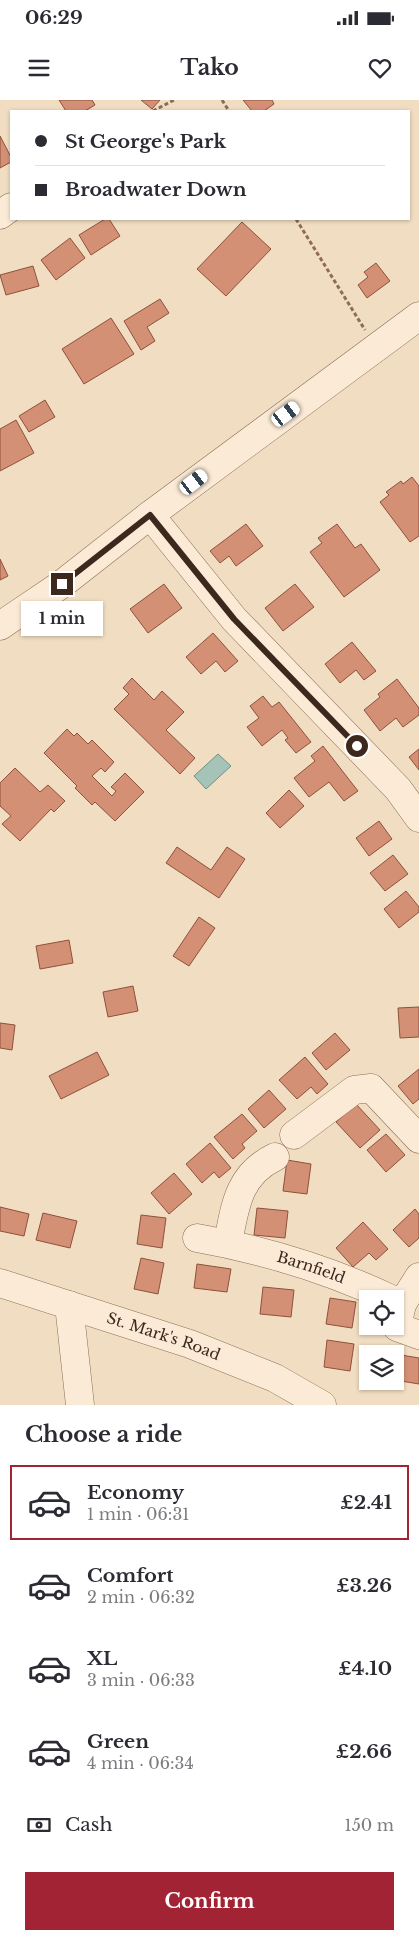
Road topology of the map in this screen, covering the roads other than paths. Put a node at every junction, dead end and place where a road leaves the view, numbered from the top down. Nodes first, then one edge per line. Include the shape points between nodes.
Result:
1 (419, 316) edge
2 (150, 515) junction
3 (0, 626) edge
4 (419, 818) edge
5 (294, 1135) dead end
6 (418, 1136) edge
7 (275, 1157) dead end
8 (197, 1238) dead end
9 (228, 1244) junction
10 (419, 1277) edge
11 (0, 1283) edge
12 (359, 1291) edge
13 (68, 1305) junction
14 (404, 1307) edge
15 (80, 1405) edge
16 (322, 1405) edge

1 - 2 street
2 - 3 street via 62,584
2 - 4 street via 234,619 398,789
5 - 6 street via 354,1090 371,1088
7 - 9 street via 253,1171 239,1195
8 - 9 street, Barnfield
9 - 12 street, Barnfield via 312,1267
10 - 14 street, Barnfield
11 - 13 street, St. Mark's Road
13 - 15 street
13 - 16 street, St. Mark's Road via 190,1344 275,1378

